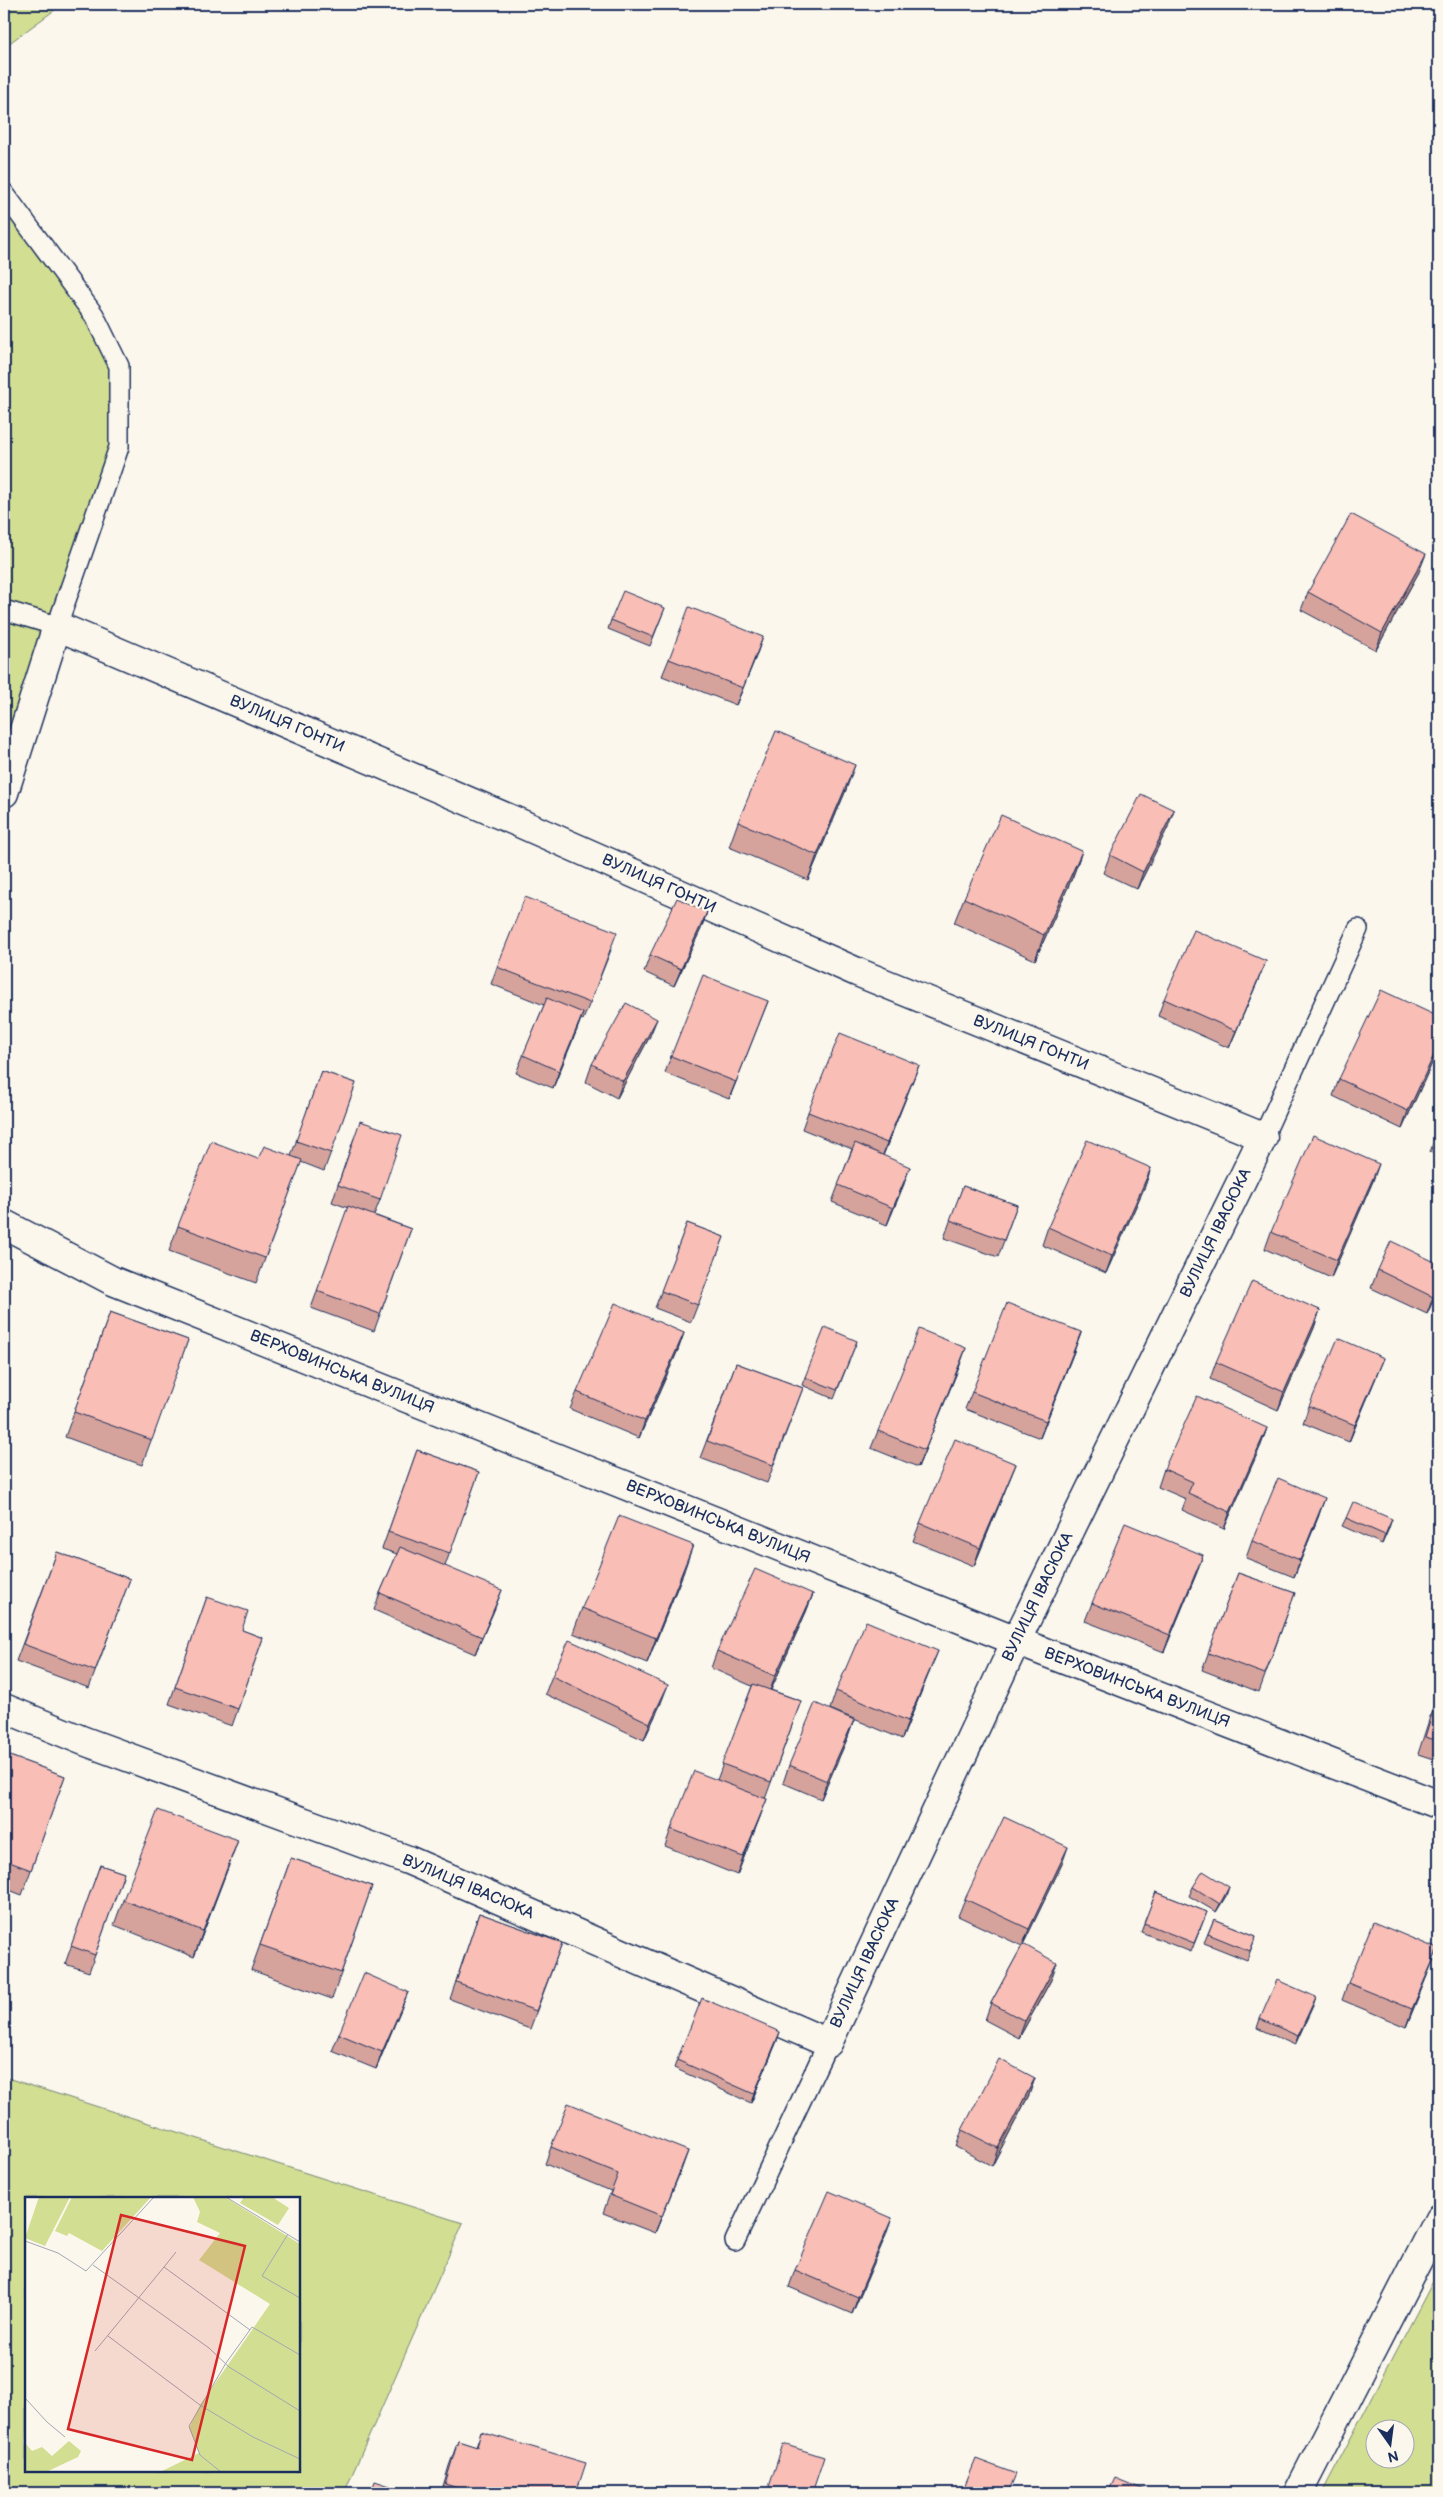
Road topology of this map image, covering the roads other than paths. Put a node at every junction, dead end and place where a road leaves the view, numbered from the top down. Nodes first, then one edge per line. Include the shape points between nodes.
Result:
1 (4, 193) edge
2 (4, 610) edge
3 (56, 626) junction
4 (4, 793) edge
5 (1358, 929) dead end
6 (1263, 1137) junction
7 (4, 1224) edge
8 (1016, 1641) junction
9 (4, 1708) edge
10 (1439, 1805) edge
11 (828, 2043) junction
12 (1439, 2219) edge
13 (736, 2241) dead end
14 (1298, 2493) edge

1 - 3 lane via 94,315 119,366 119,447
2 - 3 lane
3 - 4 street
3 - 6 street, ВУЛИЦЯ ГОНТИ via 515,821 856,972
5 - 6 lane
6 - 8 street, ВУЛИЦЯ ІВАСЮКА
7 - 8 street, ВЕРХОВИНСЬКА ВУЛИЦЯ via 113,1281
8 - 10 street, ВЕРХОВИНСЬКА ВУЛИЦЯ
8 - 11 street, ВУЛИЦЯ ІВАСЮКА
9 - 11 street, ВУЛИЦЯ ІВАСЮКА via 84,1741 408,1860
11 - 13 lane
12 - 14 street

